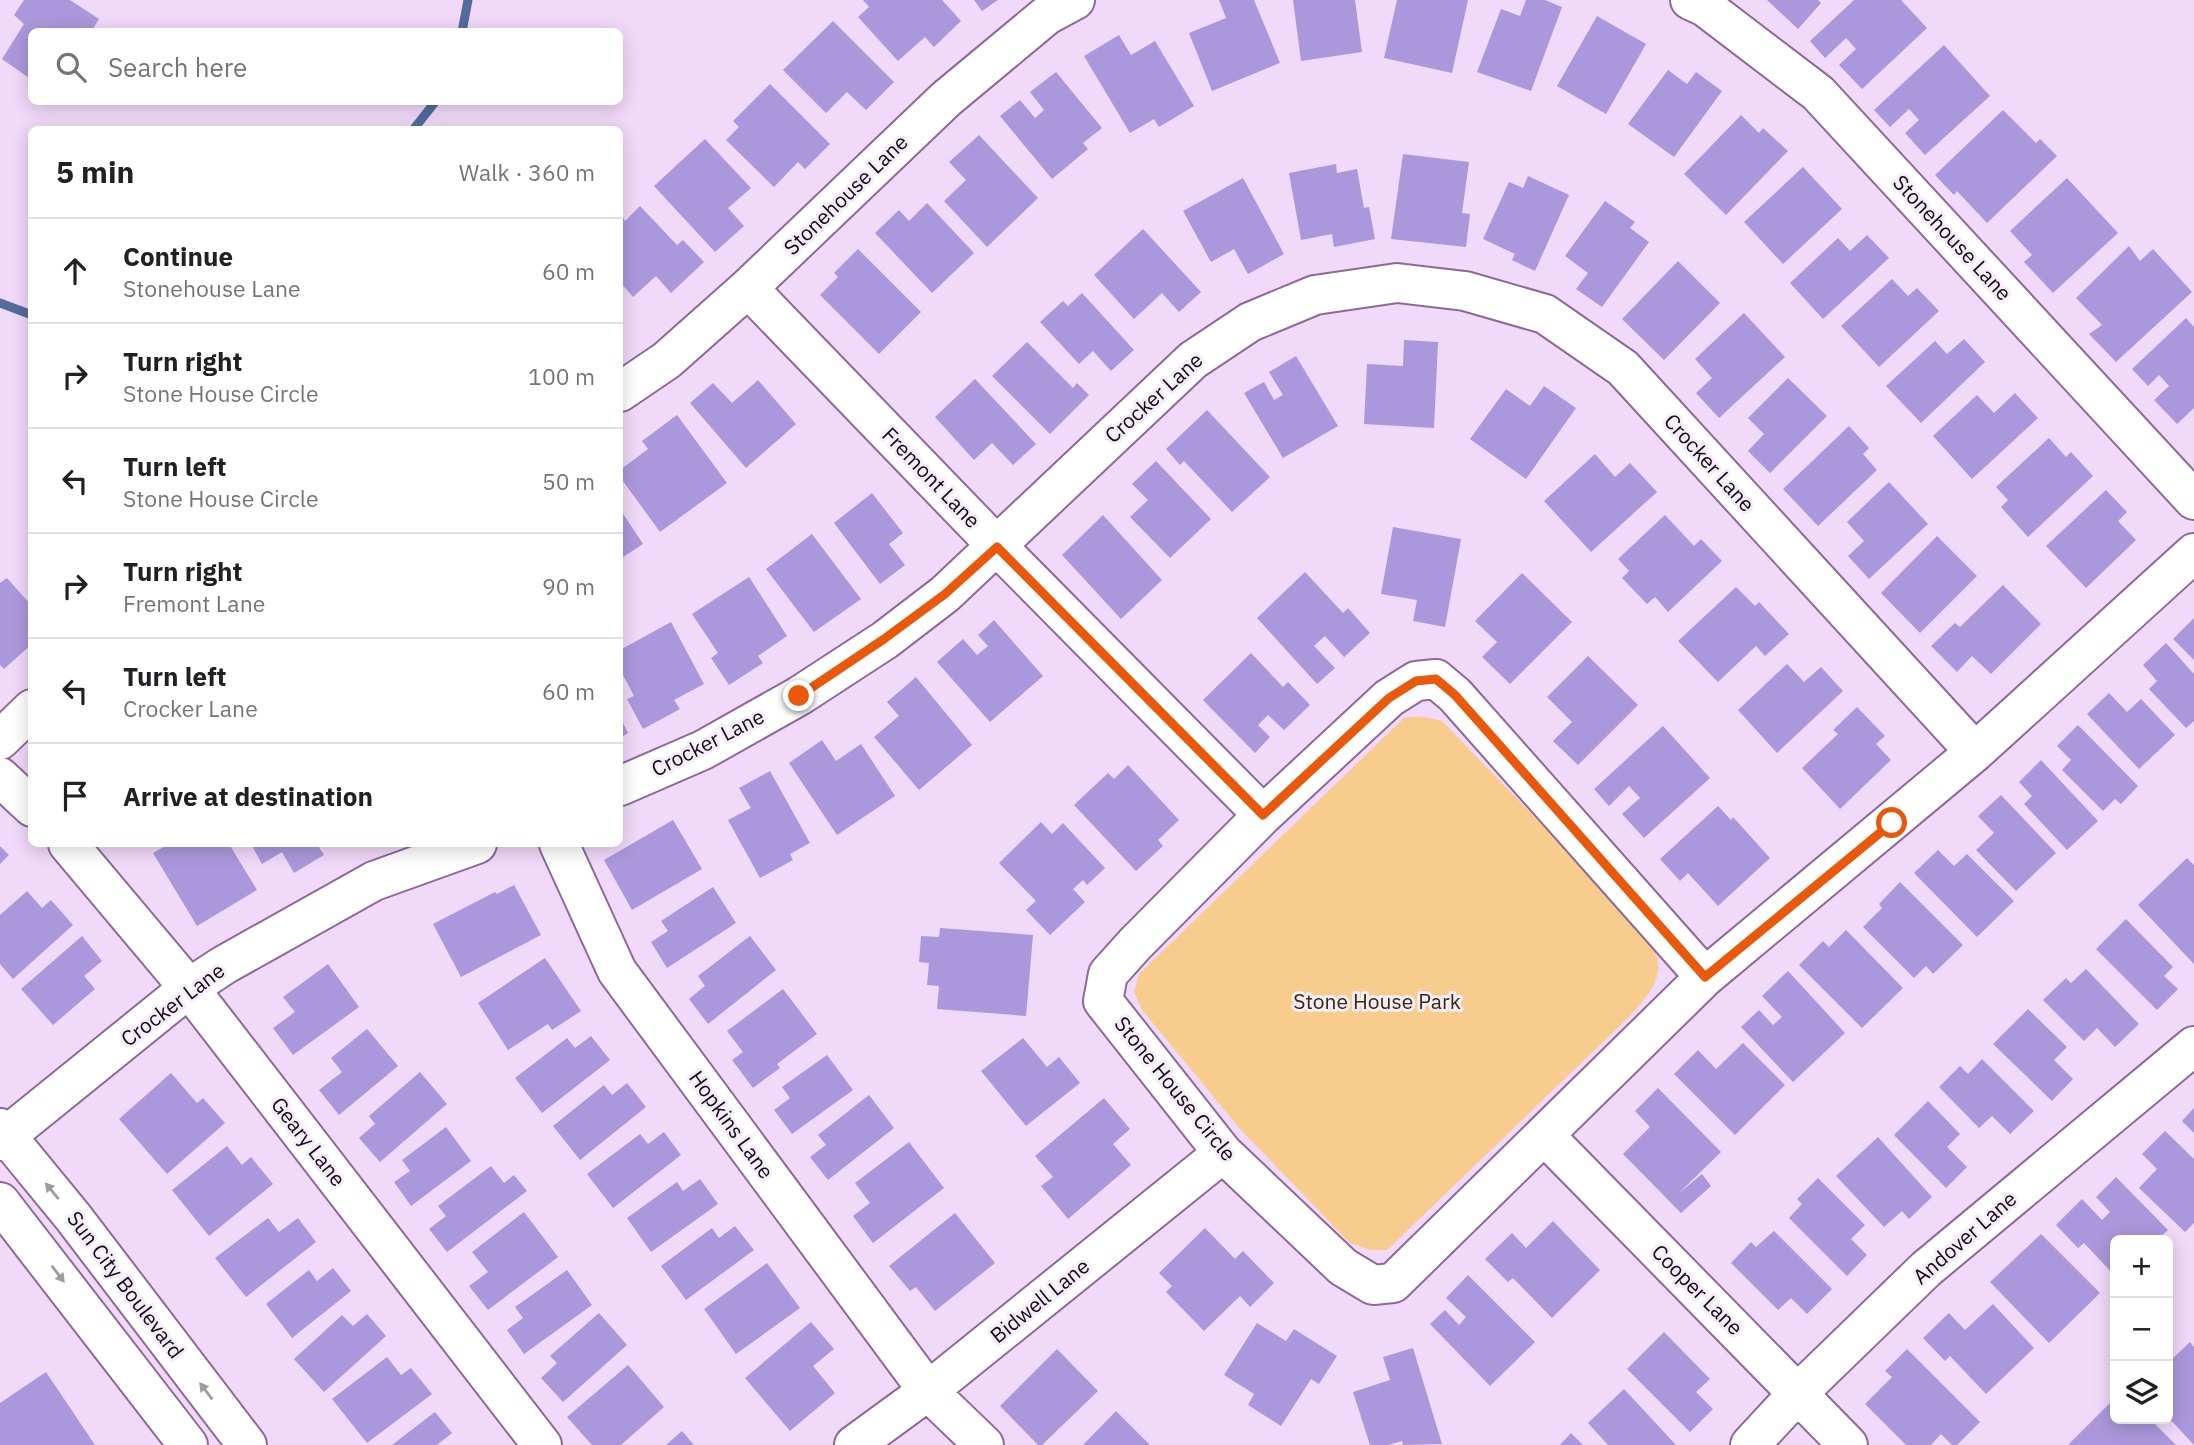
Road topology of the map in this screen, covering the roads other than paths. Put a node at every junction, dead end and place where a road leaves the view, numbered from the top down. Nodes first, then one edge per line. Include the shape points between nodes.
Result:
1 (1074, 0) edge
2 (1690, 0) edge
3 (748, 289) junction
4 (623, 390) edge
5 (2194, 500) edge
6 (997, 547) junction
7 (2194, 553) edge
8 (28, 713) edge
9 (0, 740) edge
10 (1975, 752) junction
11 (0, 777) edge
12 (623, 785) edge
13 (28, 803) edge
14 (1263, 815) junction
15 (71, 847) edge
16 (469, 847) edge
17 (560, 847) edge
18 (1705, 977) junction
19 (189, 988) junction
20 (2194, 1046) edge
21 (2, 1135) edge
22 (1545, 1136) junction
23 (1223, 1153) junction
24 (0, 1202) edge
25 (928, 1391) junction
26 (1798, 1393) junction
27 (188, 1445) edge
28 (247, 1445) edge
29 (542, 1445) edge
30 (854, 1445) edge
31 (984, 1445) edge
32 (1750, 1445) edge
33 (1848, 1445) edge

1 - 3 street, Stonehouse Lane via 1047,15 946,99
2 - 5 street, Stonehouse Lane via 1818,93
3 - 4 street, Stonehouse Lane via 667,360
3 - 6 street, Fremont Lane
6 - 10 street, Crocker Lane via 1192,360 1250,322 1315,295 1397,283 1465,290 1545,314 1623,368
6 - 12 street, Crocker Lane via 945,594 799,696 703,750
6 - 14 street, Fremont Lane
7 - 10 street
8 - 9 street
10 - 18 street
11 - 13 street
14 - 18 street, Stone House Circle via 1389,698 1416,681 1436,679
14 - 23 street, Stone House Circle via 1108,974 1103,1001
15 - 19 street, Geary Lane
16 - 19 street, Crocker Lane via 374,881
17 - 25 street, Hopkins Lane via 617,971
18 - 22 street, Stone House Circle
19 - 21 street, Crocker Lane
19 - 29 street, Geary Lane
20 - 26 street, Andover Lane via 1926,1269
28 -> 21 street, Sun City Boulevard via 74,1217
22 - 23 street, Stone House Circle via 1393,1283 1373,1285 1343,1267
22 - 26 street, Cooper Lane
23 - 25 street, Bidwell Lane
24 -> 27 street
25 - 30 street, Bidwell Lane
25 - 31 street, Hopkins Lane
26 - 32 street, Andover Lane
26 - 33 street, Cooper Lane

